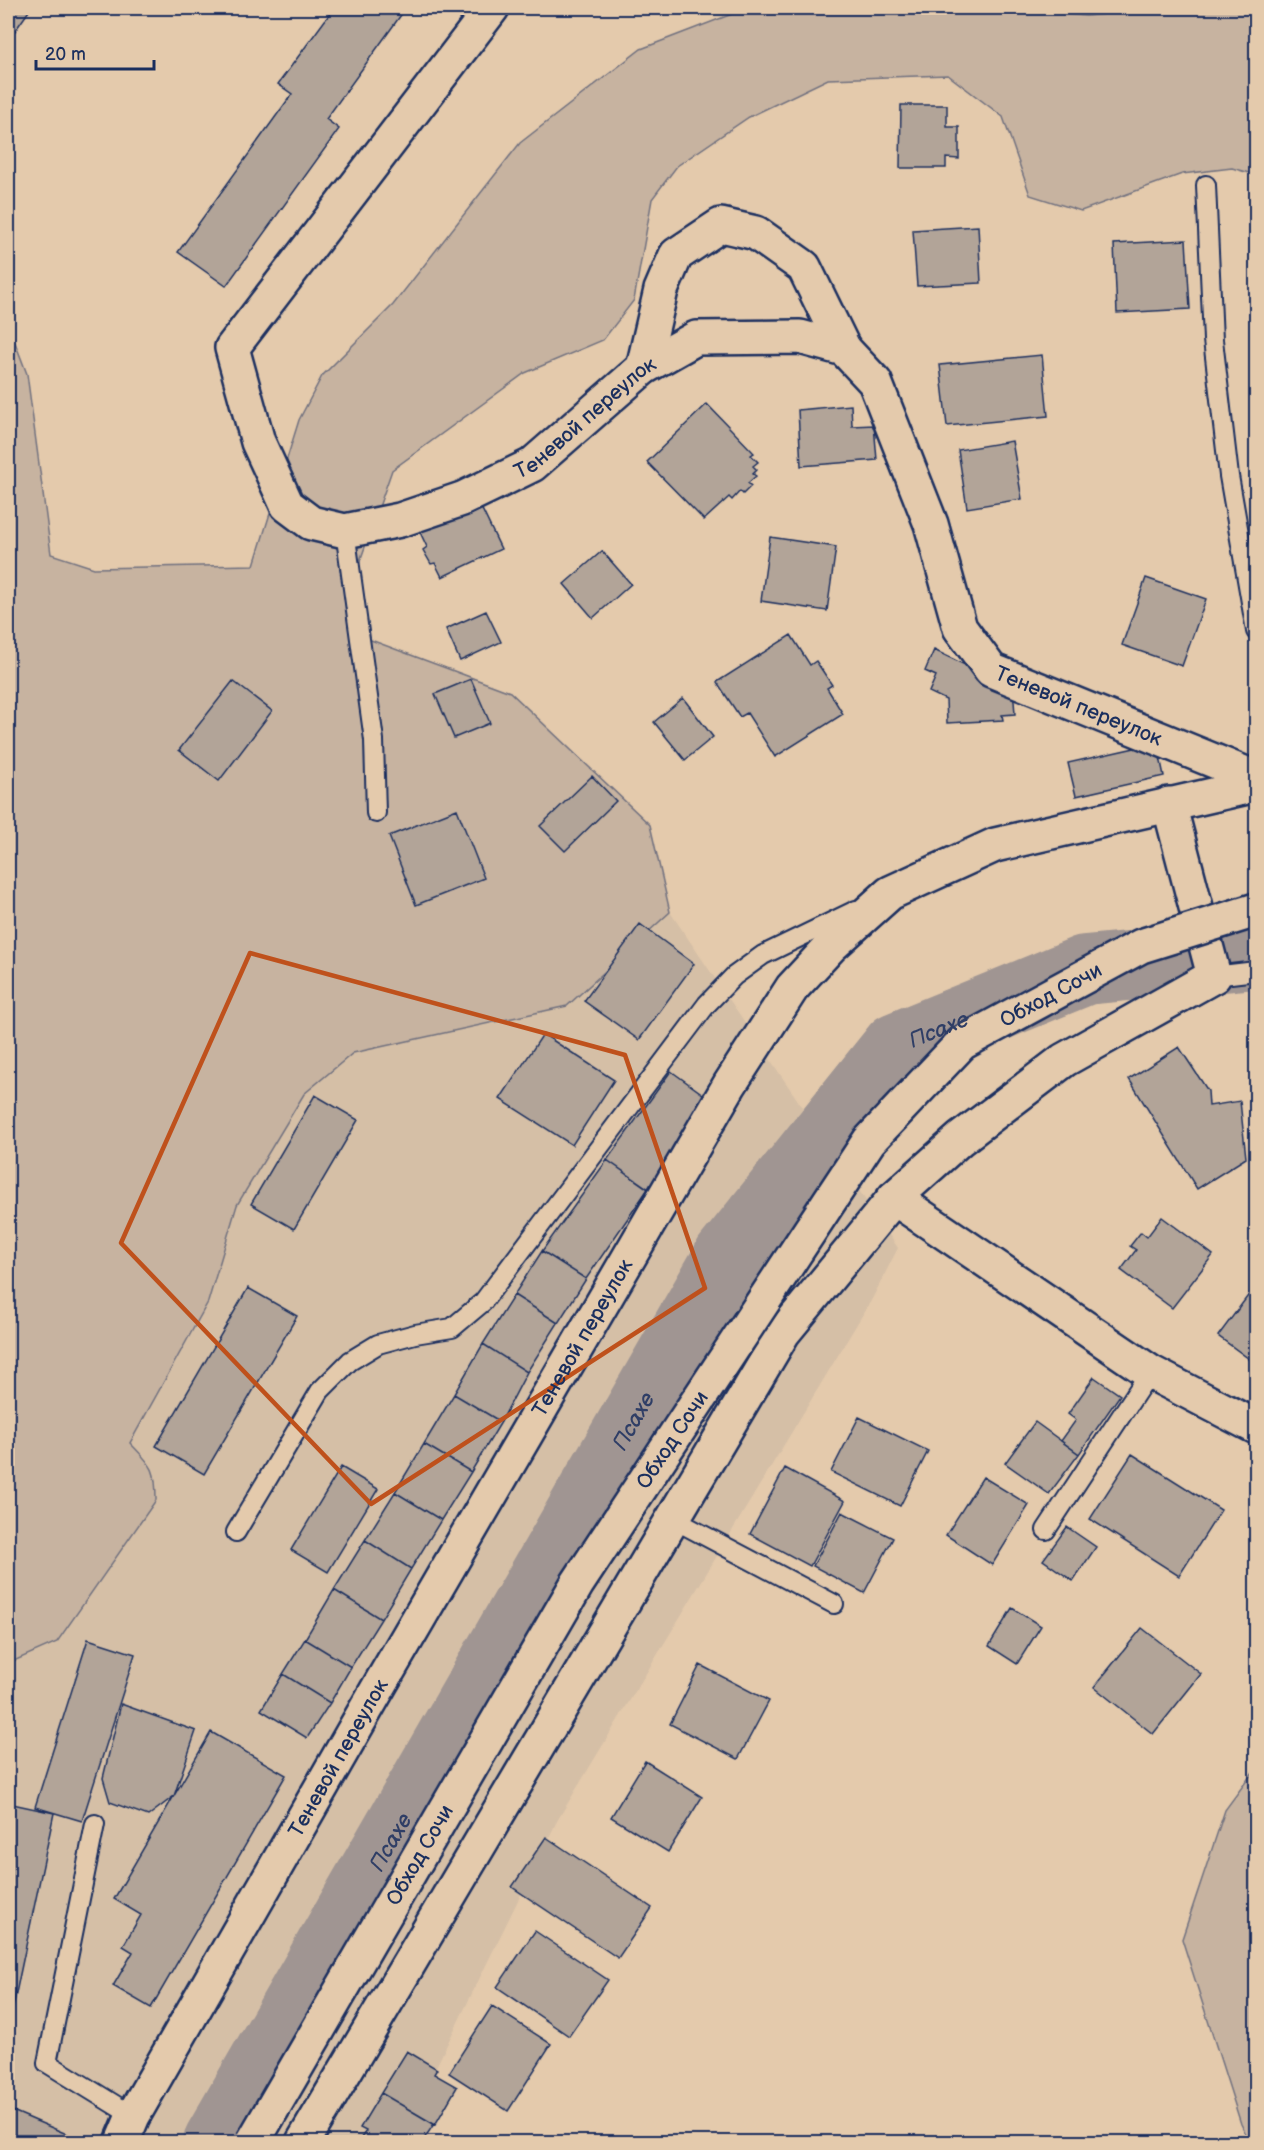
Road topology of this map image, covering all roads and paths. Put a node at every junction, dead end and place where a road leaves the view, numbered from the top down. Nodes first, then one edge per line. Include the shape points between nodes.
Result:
1 (492, 8) edge
2 (1206, 185) dead end
3 (844, 349) junction
4 (644, 368) junction
5 (345, 531) junction
6 (1257, 631) edge
7 (1257, 778) edge
8 (1257, 785) edge
9 (1169, 804) junction
10 (376, 813) dead end
11 (890, 893) junction
12 (1257, 910) edge
13 (1257, 971) edge
14 (1214, 976) junction
15 (894, 1198) junction
16 (1150, 1372) junction
17 (1257, 1427) edge
18 (673, 1519) junction
19 (1047, 1530) dead end
20 (236, 1532) dead end
21 (834, 1604) dead end
22 (95, 1824) dead end
23 (127, 2129) edge
24 (253, 2142) edge
25 (303, 2142) edge

1 - 5 main road, Теневой переулок via 232,348 258,442 287,505 311,523
2 - 6 lane via 1213,340 1229,476
3 - 4 main road, Теневой переулок via 800,337 696,338
3 - 4 main road via 804,267 756,233 721,225 676,255 661,290
3 - 7 main road, Теневой переулок via 874,382 931,524 960,628 991,670
4 - 5 main road, Теневой переулок via 532,465 462,500 400,520
5 - 10 lane via 374,740
8 - 9 main road, Теневой переулок
9 - 11 main road, Теневой переулок via 995,844
9 - 14 main road
11 - 20 lane via 763,956 734,976 707,1004 483,1302 452,1328 378,1344 350,1361 320,1390
11 - 23 main road, Теневой переулок via 831,946 792,988 730,1083
12 - 24 main road, Обход Сочи, bridge via 1141,945 962,1043 869,1141 577,1584
13 - 14 lane
14 - 15 main road via 1064,1060 960,1138
15 - 16 main road
15 - 18 main road via 783,1333
16 - 17 main road
16 - 19 lane
18 - 21 lane
18 - 25 main road
22 - 23 lane via 47,2063

